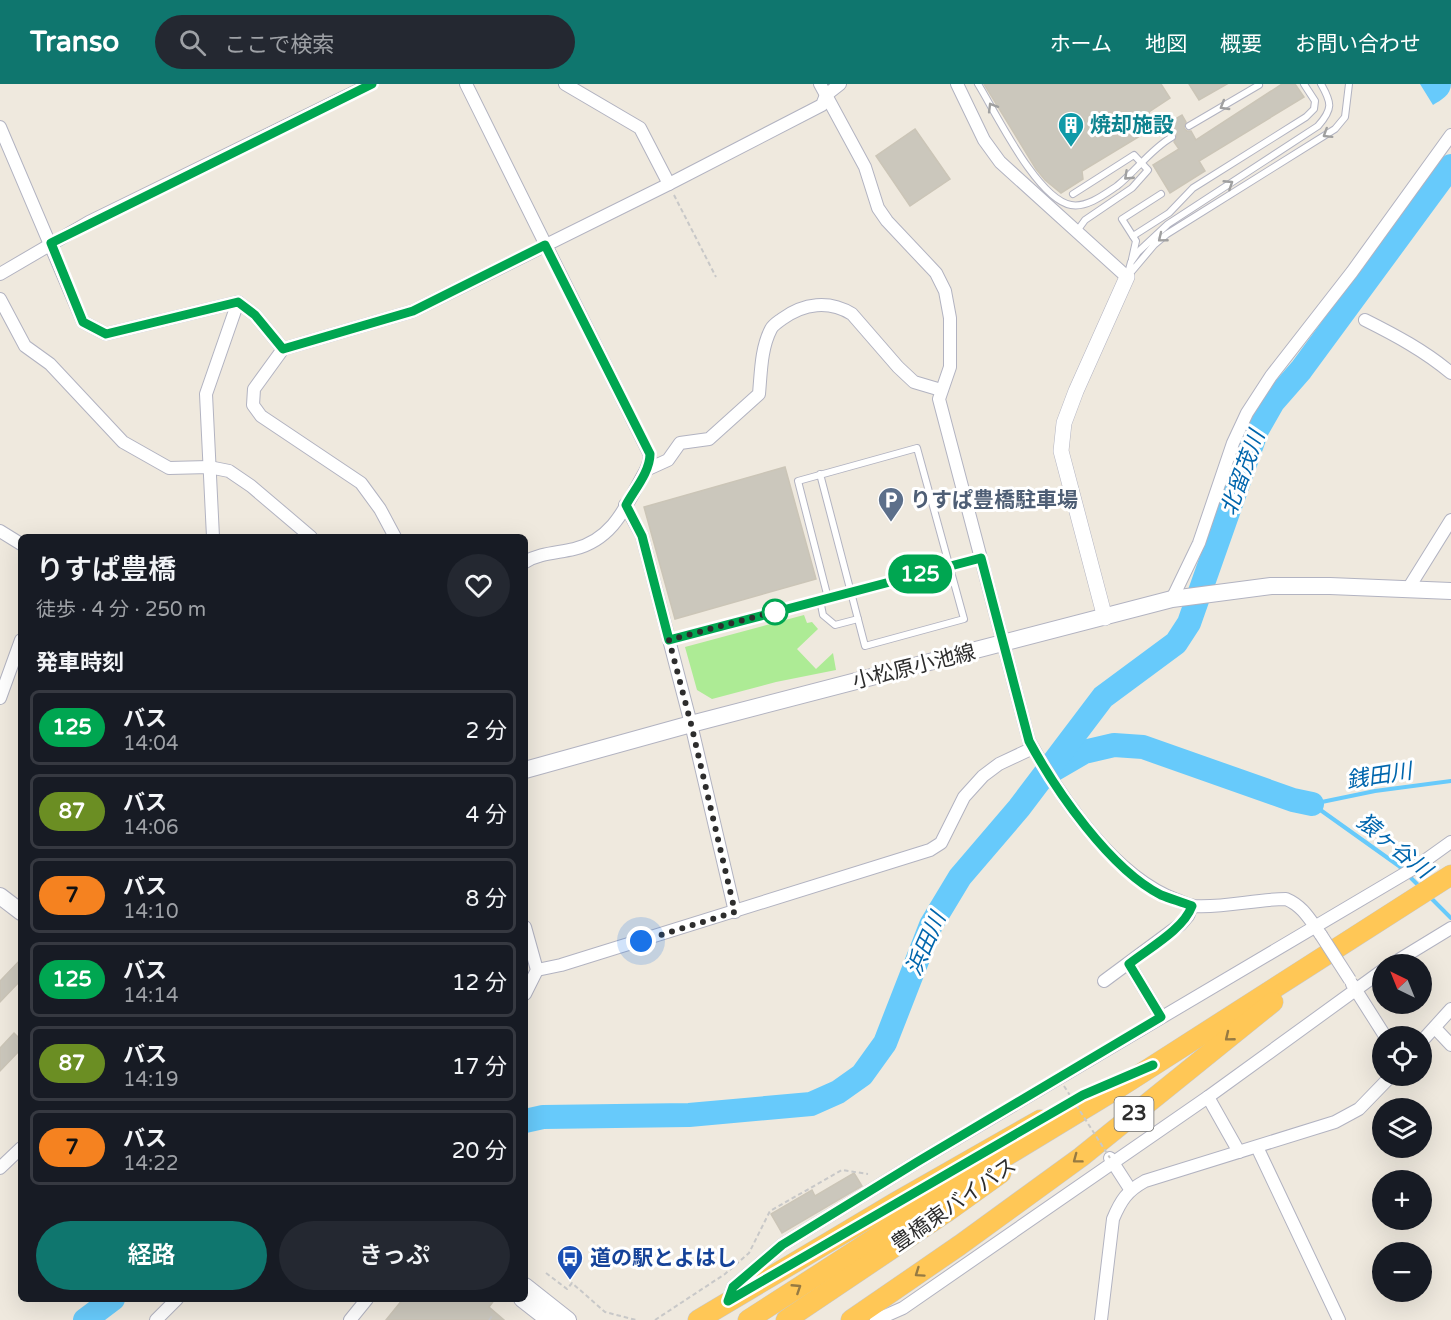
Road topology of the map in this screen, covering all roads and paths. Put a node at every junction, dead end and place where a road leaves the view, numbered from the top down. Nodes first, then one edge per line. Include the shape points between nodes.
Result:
1 (372, 84) edge
2 (466, 84) edge
3 (565, 84) edge
4 (840, 84) edge
5 (957, 84) edge
6 (978, 84) edge
7 (1304, 84) edge
8 (1321, 84) edge
9 (1349, 84) edge
10 (1259, 85) edge
11 (823, 89) edge
12 (1189, 126) dead end
13 (0, 127) edge
14 (1451, 135) edge
15 (1172, 136) dead end
16 (1142, 163) junction
17 (669, 184) junction
18 (1073, 194) dead end
19 (1161, 194) dead end
20 (1077, 232) junction
21 (1133, 236) junction
22 (51, 243) junction
23 (545, 245) junction
24 (1129, 270) junction
25 (0, 274) edge
26 (716, 277) dead end
27 (0, 298) edge
28 (238, 302) junction
29 (1365, 320) dead end
30 (283, 349) junction
31 (1451, 373) edge
32 (941, 390) junction
33 (209, 467) junction
34 (646, 470) junction
35 (820, 474) junction
36 (626, 505) junction
37 (1451, 520) edge
38 (0, 531) edge
39 (213, 534) edge
40 (307, 534) edge
41 (393, 534) edge
42 (18, 542) edge
43 (981, 558) junction
44 (528, 560) edge
45 (949, 566) junction
46 (1408, 589) junction
47 (1451, 591) edge
48 (851, 592) junction
49 (828, 598) junction
50 (1177, 599) junction
51 (820, 600) junction
52 (1105, 618) junction
53 (858, 619) junction
54 (669, 640) junction
55 (1004, 644) junction
56 (18, 648) edge
57 (0, 698) edge
58 (691, 724) junction
59 (1035, 752) junction
60 (528, 769) edge
61 (1451, 842) edge
62 (1445, 879) edge
63 (1411, 901) junction
64 (1192, 906) junction
65 (735, 912) junction
66 (1449, 929) edge
67 (1317, 930) junction
68 (528, 938) edge
69 (1408, 954) edge
70 (1129, 964) junction
71 (537, 970) junction
72 (1372, 976) edge
73 (1104, 981) dead end
74 (1353, 985) junction
75 (528, 988) edge
76 (1451, 1009) edge
77 (1161, 1017) junction
78 (1379, 1026) edge
79 (1435, 1028) junction
80 (1432, 1031) edge
81 (1451, 1045) edge
82 (1153, 1065) junction
83 (1062, 1082) junction
84 (1382, 1086) edge
85 (1120, 1087) junction
86 (1208, 1097) junction
87 (1257, 1147) junction
88 (18, 1151) edge
89 (1239, 1152) junction
90 (1112, 1161) junction
91 (0, 1168) edge
92 (868, 1174) dead end
93 (1130, 1189) junction
94 (546, 1273) dead end
95 (528, 1288) edge
96 (728, 1301) junction
97 (174, 1302) edge
98 (365, 1302) edge
99 (526, 1302) edge
100 (903, 1308) junction
101 (493, 1315) dead end
102 (156, 1320) edge
103 (350, 1320) edge
104 (489, 1320) edge
105 (549, 1320) edge
106 (568, 1320) edge
107 (636, 1320) edge
108 (655, 1320) edge
109 (698, 1320) edge
110 (748, 1320) edge
111 (786, 1320) edge
112 (851, 1320) edge
113 (876, 1320) edge
114 (909, 1320) edge
115 (1101, 1320) edge
116 (1339, 1320) edge

1 - 22 street
2 - 23 street
3 - 17 street via 640,128
4 - 11 street
5 - 20 street via 991,152
16 -> 6 lane via 1117,186 1089,203 1065,203 1036,180
7 - 21 lane via 1315,101 1314,109 1306,117 1193,188 1169,213
24 -> 8 lane via 1148,242 1168,224 1318,126 1330,105
9 -> 24 lane via 1345,117 1335,129 1167,234
10 -> 12 lane
11 - 17 street via 822,105
11 - 32 street via 865,167 878,208 936,273 945,291 950,318 950,367
13 - 22 street
14 - 50 street via 1247,413
15 - 16 lane
16 - 18 lane via 1134,155
16 - 20 lane via 1148,170 1132,188 1085,220
17 - 23 street
17 - 26 path
19 - 21 lane via 1122,219
20 - 24 street
21 - 24 lane via 1136,241
22 - 25 street
22 - 28 street via 83,322 106,334
23 - 30 street via 413,311
23 - 34 street via 650,454
24 - 52 street via 1076,390 1064,423 1061,450
27 - 33 street via 25,346 50,364 123,442 169,468
28 - 30 street via 255,315
28 - 33 street via 206,394
29 - 31 street via 1399,337
30 - 41 street via 254,389 253,405 261,416 361,483
32 - 34 street via 914,382 852,314 827,304 810,306 793,311 772,326 763,351 759,394 710,439 680,443 668,460
32 - 43 street via 939,399
33 - 39 street
33 - 40 street via 230,471
34 - 36 street
35 - 45 lane via 917,448
35 - 48 lane
35 - 49 lane via 798,481
36 - 44 street via 613,526 597,540
36 - 54 street via 642,536
37 - 46 street
38 - 42 street
43 - 45 lane
43 - 55 street
45 - 48 lane
45 - 53 lane via 964,620 865,646
46 - 47 main road, 小松原小池線
46 - 50 main road, 小松原小池線 via 1270,586
48 - 49 lane
48 - 53 lane
49 - 51 lane
50 - 52 main road, 小松原小池線
51 - 53 lane via 824,615 835,625
51 - 54 lane
52 - 55 main road, 小松原小池線
54 - 58 street
55 - 58 main road, 小松原小池線
55 - 59 street
56 - 57 street
58 - 60 main road, 小松原小池線
58 - 65 street
59 - 64 street via 1111,856 1161,894
59 - 65 street via 999,764 983,776 964,797 941,843 930,850
61 - 67 street
62 - 63 highway, 豊橋東バイパス / 23
63 - 82 highway, 豊橋東バイパス / 23
63 -> 112 highway, 23 via 1268,1006 1081,1157
64 - 67 street via 1286,899 1305,912
64 - 70 street via 1181,924
65 - 71 street
66 - 69 street
67 - 74 street, bridge
67 - 77 street
68 - 71 street
70 - 73 street
70 - 77 street
71 - 75 street
72 - 74 street
74 - 78 street
74 - 86 street
76 - 79 street
77 - 83 street
79 - 80 street
79 - 81 street
82 - 85 highway, 豊橋東バイパス / 23
82 - 96 highway, 23 via 1083,1095
83 - 90 path, bridge
83 - 96 street via 917,1162 782,1245 733,1287
84 - 87 street via 1348,1116
110 -> 85 highway, 豊橋東バイパス / 23
85 - 111 highway, 豊橋東バイパス / 23 via 948,1211
86 - 89 street
86 - 90 street
87 - 89 street
87 - 116 street
88 - 91 street
89 - 93 street
90 - 93 street
90 - 100 street
92 - 108 path via 842,1170 770,1211 749,1252 725,1274
93 - 115 street via 1113,1220
94 - 107 path via 567,1289 572,1283 605,1312
95 - 106 main road
96 - 109 highway, 23
97 - 102 street
98 - 103 street
99 - 105 main road
100 - 113 street
100 - 114 street
101 - 104 path

